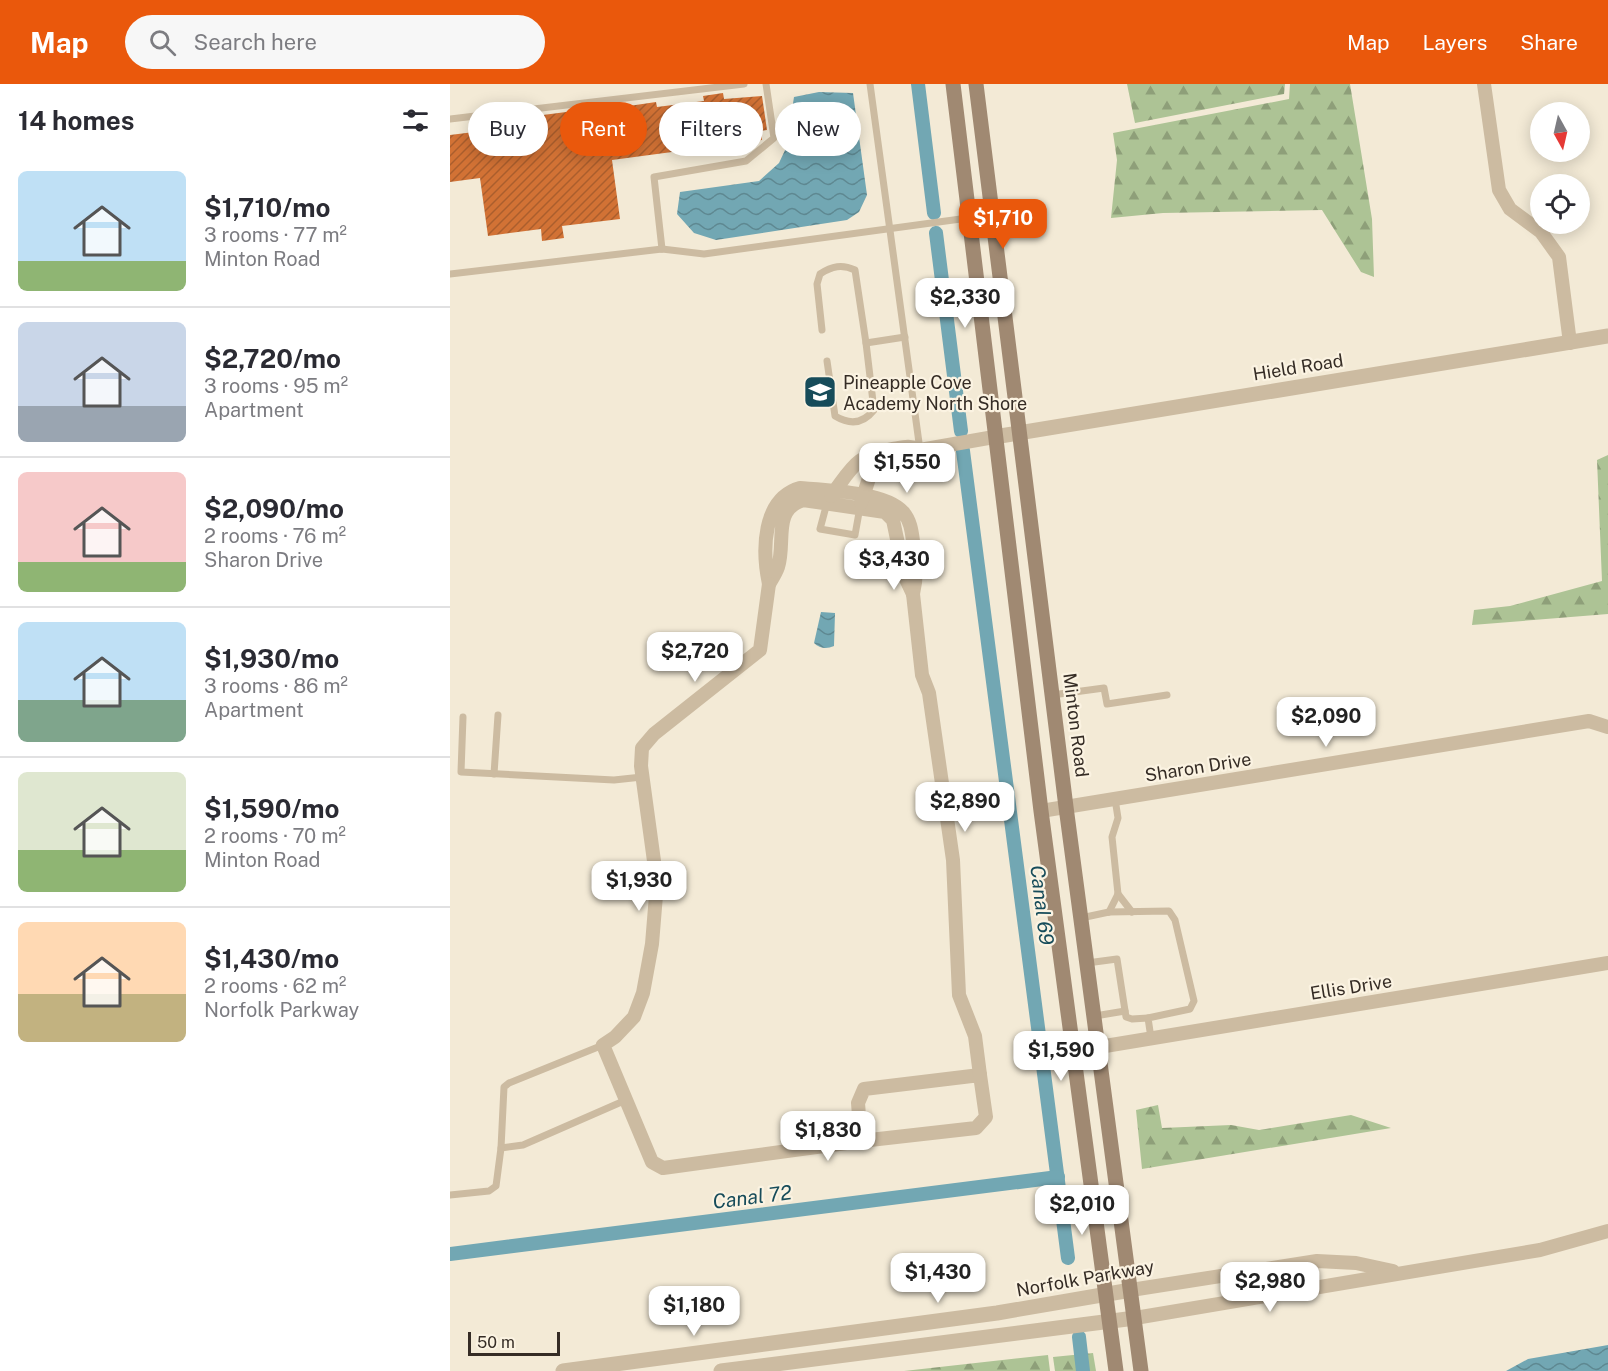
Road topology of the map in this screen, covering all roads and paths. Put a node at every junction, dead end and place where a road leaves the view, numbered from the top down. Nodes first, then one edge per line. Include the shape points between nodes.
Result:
1 (744, 84) edge
2 (766, 84) edge
3 (870, 84) edge
4 (953, 84) edge
5 (976, 84) edge
6 (1484, 84) edge
7 (450, 119) edge
8 (969, 218) junction
9 (890, 230) junction
10 (662, 249) junction
11 (450, 274) edge
12 (1003, 303) junction
13 (822, 330) dead end
14 (1608, 336) edge
15 (905, 337) junction
16 (866, 343) junction
17 (1569, 343) junction
18 (827, 361) dead end
19 (1018, 433) junction
20 (994, 437) junction
21 (920, 450) junction
22 (835, 491) junction
23 (862, 502) junction
24 (827, 503) junction
25 (773, 551) junction
26 (1052, 695) junction
27 (1167, 695) dead end
28 (498, 715) dead end
29 (463, 717) dead end
30 (1608, 727) edge
31 (494, 774) junction
32 (642, 777) junction
33 (1115, 799) junction
34 (1066, 807) junction
35 (1041, 811) junction
36 (1118, 894) junction
37 (1109, 912) junction
38 (1132, 912) junction
39 (1081, 918) junction
40 (1088, 963) junction
41 (1608, 963) edge
42 (1125, 1011) junction
43 (1095, 1016) junction
44 (1148, 1018) junction
45 (1151, 1038) junction
46 (603, 1045) junction
47 (1099, 1047) junction
48 (980, 1075) junction
49 (626, 1100) junction
50 (861, 1142) junction
51 (501, 1148) junction
52 (450, 1195) edge
53 (1608, 1231) edge
54 (1398, 1272) junction
55 (1131, 1290) junction
56 (1106, 1294) junction
57 (1135, 1318) junction
58 (1110, 1322) junction
59 (644, 1366) edge
60 (563, 1371) edge
61 (721, 1371) edge
62 (1116, 1371) edge
63 (1141, 1371) edge

1 - 7 lane
2 - 10 lane via 774,138 746,161 654,177
3 - 9 lane
4 - 8 main road
5 - 12 main road, Minton Road
6 - 17 street via 1499,190 1510,209 1541,232 1559,257
8 - 9 lane
8 - 12 main road via 986,242 990,277
8 - 20 main road
9 - 10 lane via 704,254
9 - 15 lane
10 - 11 lane
12 - 19 main road, Minton Road
13 - 16 lane via 817,284 820,274 845,266 855,270
14 - 17 street, Hield Road
15 - 16 lane
15 - 21 lane
16 - 18 lane via 874,410 868,418 856,422 835,416
17 - 19 street, Hield Road
19 - 20 street, Hield Road
19 - 26 main road, Minton Road
20 - 21 street
20 - 35 main road
21 - 22 street via 911,446 870,454 856,463
21 - 23 street via 913,459 876,467
22 - 23 street
22 - 24 street
22 - 25 street via 800,488 783,495 771,512
23 - 24 street
23 - 24 lane via 855,535 820,529
23 - 48 street via 893,520 909,563 905,577 913,594 922,675 929,693 953,860 959,995 975,1036
24 - 25 street via 792,503
25 - 32 street via 765,566 769,584 760,650 654,734 642,748
26 - 27 lane via 1104,688 1107,704
26 - 34 main road, Minton Road
28 - 31 lane
29 - 31 lane via 460,772
30 - 33 street, Sharon Drive via 1589,721
31 - 32 lane via 614,780
32 - 46 street via 657,883 652,944 634,1017
33 - 34 street, Sharon Drive
33 - 36 lane via 1118,818 1112,837
34 - 35 street, Sharon Drive
34 - 39 main road, Minton Road
35 - 56 main road
36 - 37 lane
36 - 38 lane
37 - 38 lane
37 - 39 lane
38 - 44 lane via 1169,911 1175,920 1194,1001 1190,1008
39 - 40 main road, Minton Road
40 - 42 lane via 1117,959
40 - 43 main road, Minton Road
41 - 45 street, Ellis Drive
42 - 43 lane
42 - 44 lane via 1126,1017 1132,1019
43 - 47 main road, Minton Road
44 - 45 lane
45 - 47 street, Ellis Drive
46 - 49 street
46 - 51 lane via 504,1088
47 - 55 main road, Minton Road
48 - 50 street via 864,1089 858,1103
48 - 50 street via 986,1117 976,1128
49 - 50 street via 652,1162 663,1168
49 - 51 lane via 523,1145
51 - 52 lane via 496,1186 489,1191
53 - 54 street, Norfolk Parkway via 1540,1250
54 - 55 street, Norfolk Parkway via 1356,1263 1317,1261
54 - 57 street, Norfolk Parkway via 1355,1283
55 - 56 street, Norfolk Parkway
55 - 57 main road, Minton Road
56 - 58 main road
56 - 59 street, Norfolk Parkway
57 - 58 street, Norfolk Parkway
57 - 63 main road, Minton Road
58 - 61 street, Norfolk Parkway
58 - 62 main road
59 - 60 street, Norfolk Parkway

